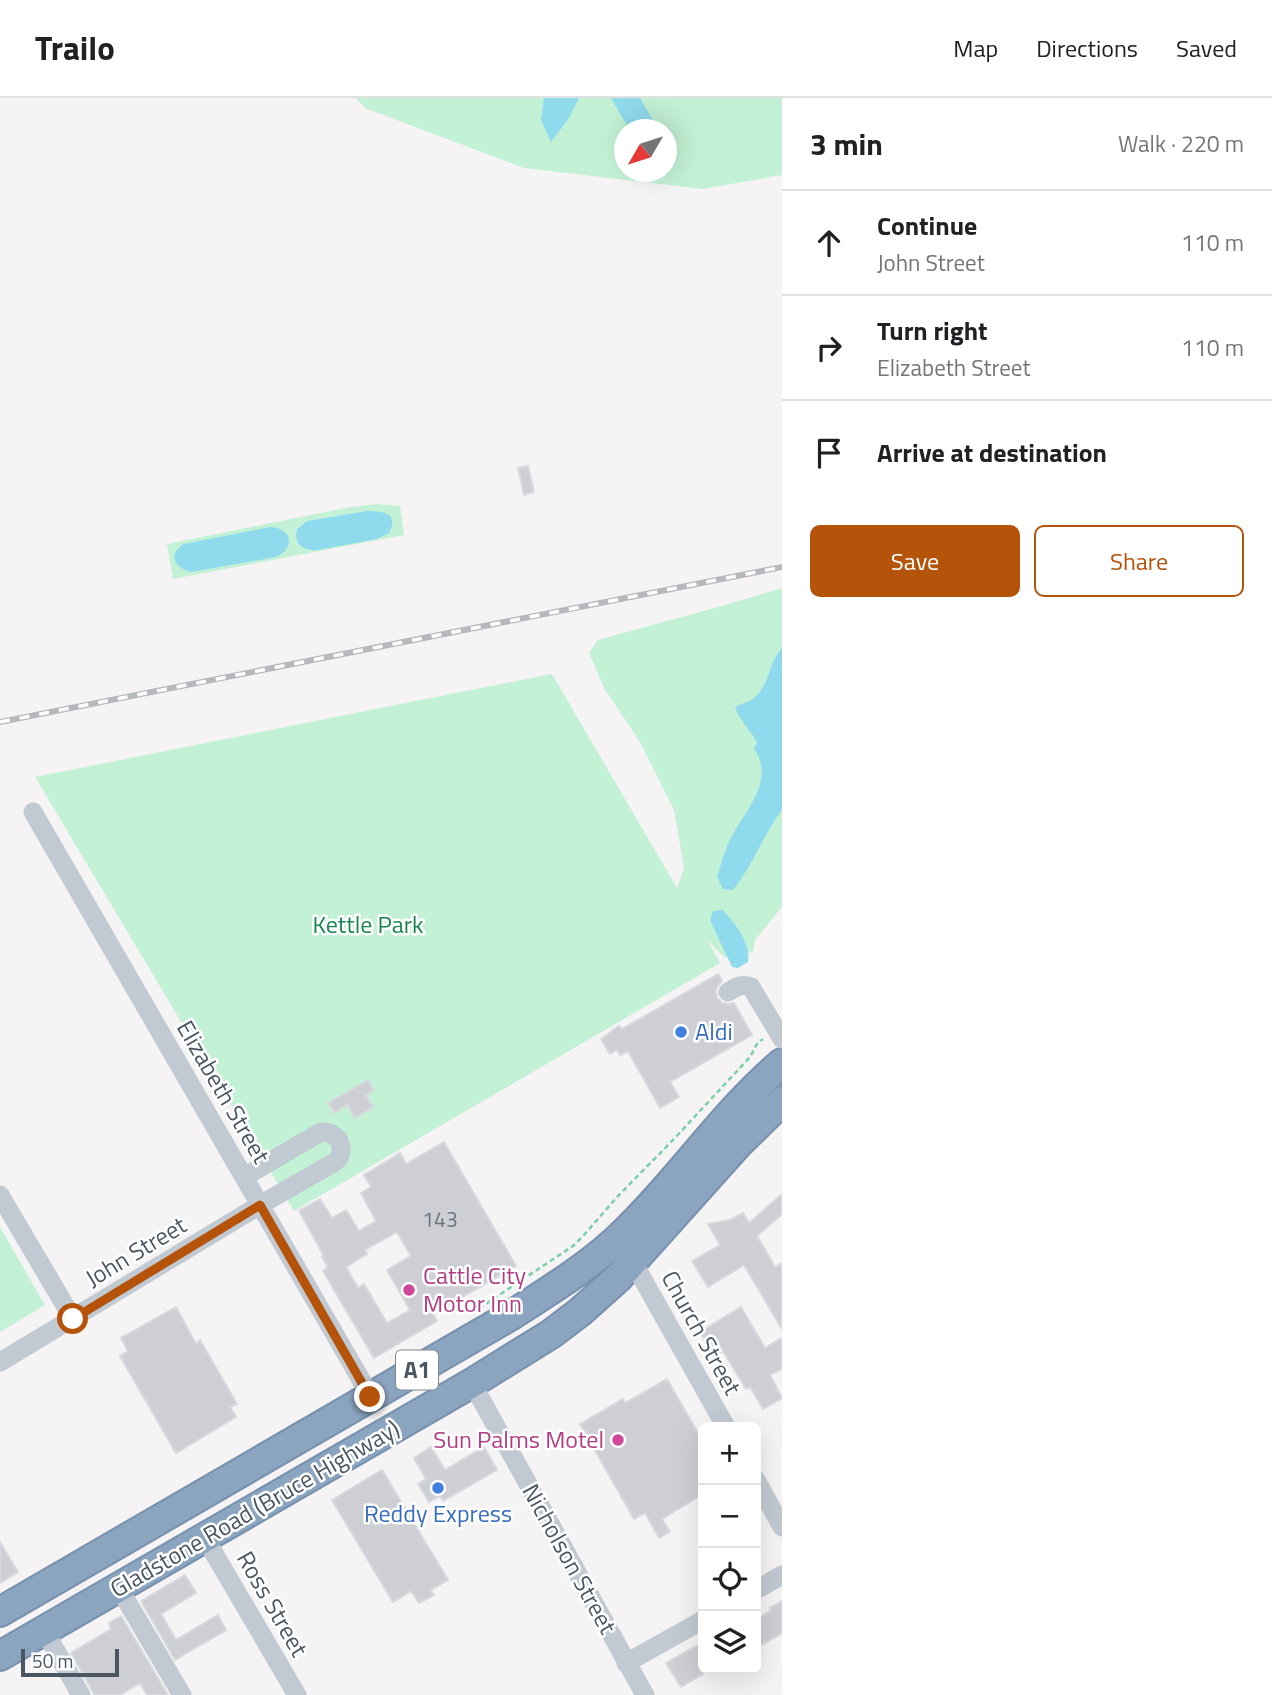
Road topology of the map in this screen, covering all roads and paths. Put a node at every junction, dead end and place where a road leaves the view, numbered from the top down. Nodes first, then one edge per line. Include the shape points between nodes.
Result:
1 (33, 812) dead end
2 (728, 992) dead end
3 (774, 1038) edge
4 (782, 1063) edge
5 (782, 1101) edge
6 (244, 1177) junction
7 (0, 1195) edge
8 (260, 1205) junction
9 (634, 1262) junction
10 (73, 1319) junction
11 (467, 1319) dead end
12 (452, 1349) junction
13 (0, 1362) edge
14 (472, 1383) junction
15 (370, 1397) junction
16 (723, 1422) edge
17 (759, 1485) edge
18 (782, 1527) edge
19 (205, 1538) junction
20 (782, 1576) edge
21 (761, 1587) edge
22 (119, 1588) junction
23 (25, 1597) junction
24 (0, 1612) edge
25 (698, 1622) edge
26 (44, 1630) junction
27 (0, 1656) edge
28 (626, 1663) junction
29 (81, 1695) edge
30 (182, 1695) edge
31 (297, 1695) edge
32 (645, 1695) edge

1 - 6 street, Elizabeth Street
2 - 3 street via 745,984 751,988
3 - 11 path via 757,1044 750,1057 573,1246
4 - 12 highway, Gladstone Road (Bruce Highway) / A1 via 615,1242 519,1310
5 - 9 highway, Gladstone Road (Bruce Highway) / A1
6 - 8 street, Elizabeth Street
6 - 8 street, John Street via 318,1133 329,1131 338,1141 342,1149 338,1160
7 - 10 street
8 - 10 street, John Street
8 - 15 street, Elizabeth Street
9 - 14 highway, Gladstone Road (Bruce Highway) / A1 via 551,1334
9 - 16 street, Church Street
10 - 13 street, John Street
12 - 14 highway, Nicholson Street
12 - 15 highway, Gladstone Road (Bruce Highway) / A1
14 - 19 highway, Gladstone Road (Bruce Highway) / A1
14 - 28 street, Nicholson Street
15 - 23 highway, Gladstone Road (Bruce Highway) / A1
17 - 18 street
19 - 22 highway, Gladstone Road (Bruce Highway) / A1
19 - 31 street, Ross Street
20 - 21 street
22 - 26 highway, Gladstone Road (Bruce Highway) / A1
22 - 30 street
23 - 24 highway, Gladstone Road (Bruce Highway) / A1
23 - 26 highway
25 - 28 street
26 - 27 highway, Gladstone Road (Bruce Highway) / A1
26 - 29 street
28 - 32 street, Nicholson Street

